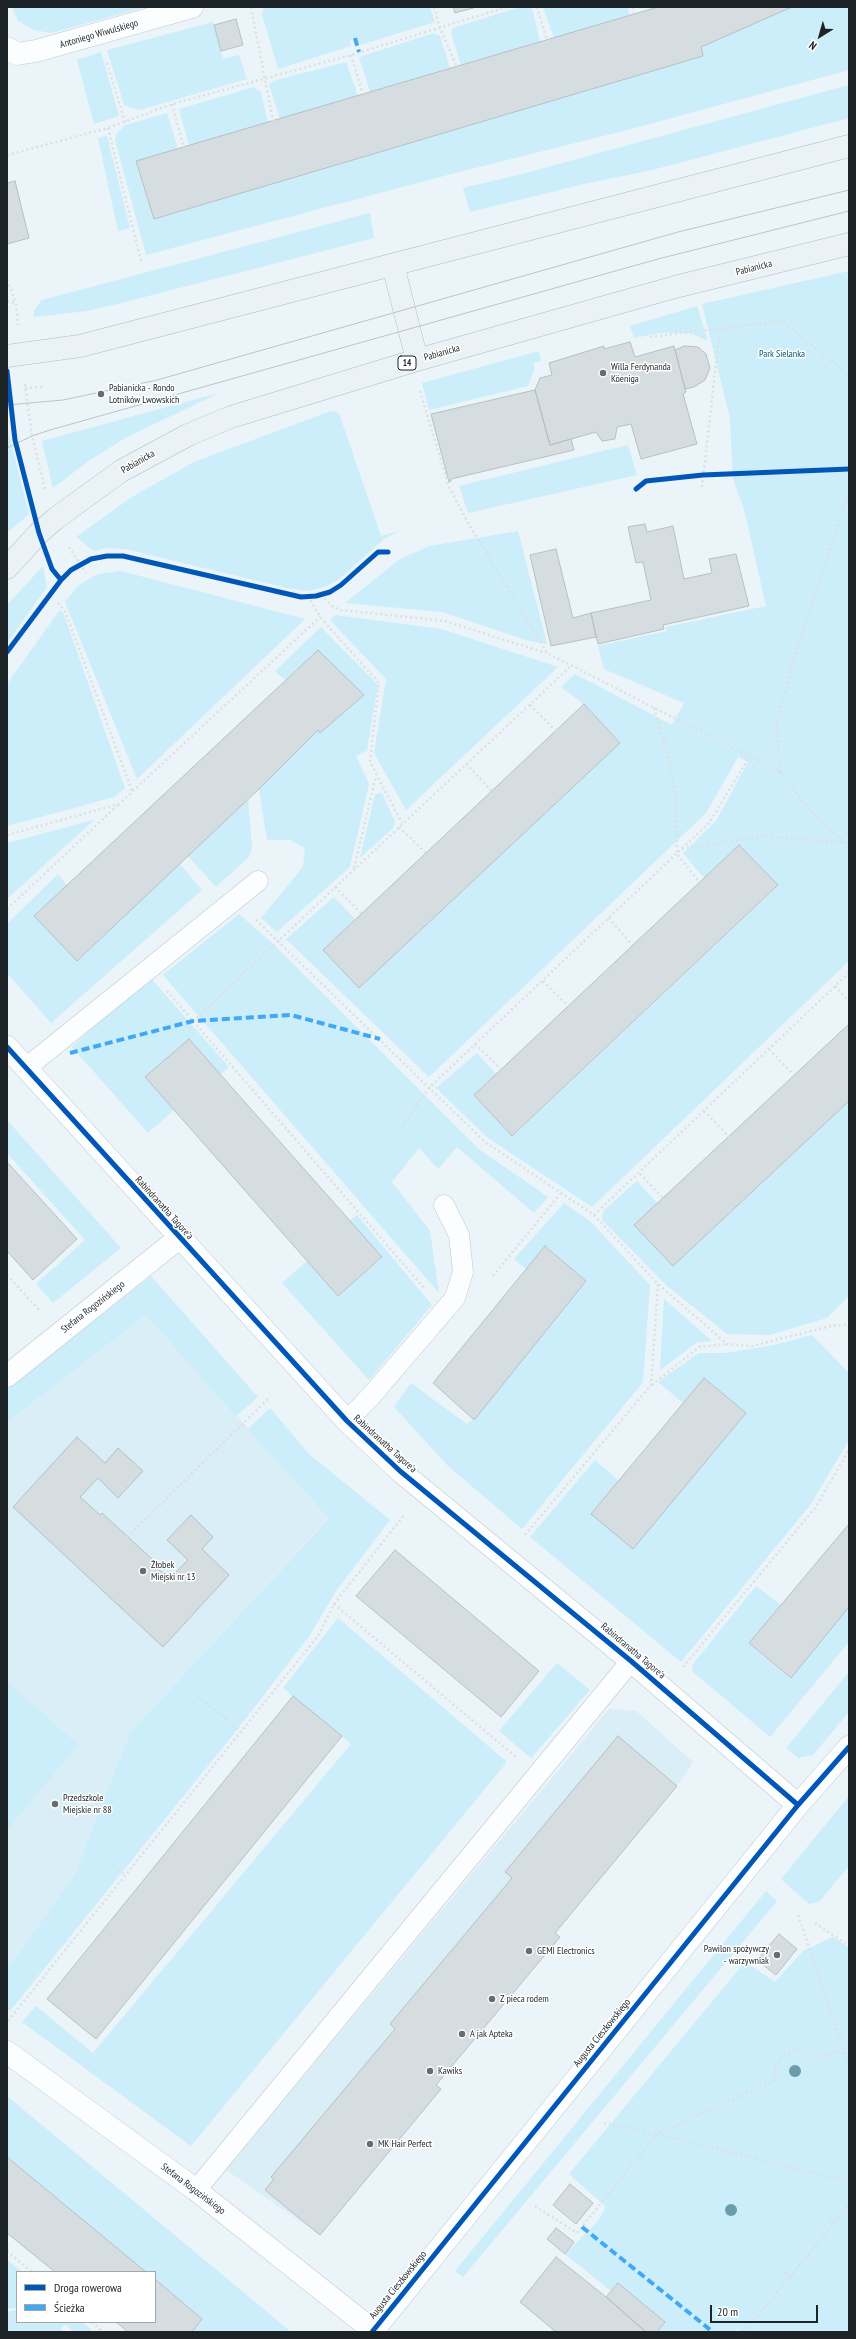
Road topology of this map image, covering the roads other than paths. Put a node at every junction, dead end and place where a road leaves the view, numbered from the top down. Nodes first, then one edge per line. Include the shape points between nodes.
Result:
1 (192, 7) edge
2 (7, 48) edge
3 (849, 146) edge
4 (849, 244) edge
5 (393, 265) junction
6 (7, 356) edge
7 (417, 360) junction
8 (7, 568) edge
9 (258, 881) dead end
10 (7, 1047) edge
11 (26, 1068) junction
12 (444, 1205) dead end
13 (179, 1238) junction
14 (7, 1376) edge
15 (346, 1421) junction
16 (631, 1661) junction
17 (849, 1747) edge
18 (798, 1805) junction
19 (7, 2052) edge
20 (196, 2190) junction
21 (373, 2331) edge

1 - 2 street, Antoniego Wiwulskiego via 26,54 16,54
3 - 5 main road
4 - 7 main road, Pabianicka / 14 via 675,287
5 - 6 main road via 80,346
5 - 7 main road
7 - 8 main road, Pabianicka / 14 via 231,417 182,438 121,471 86,495 39,533
9 - 11 lane
10 - 11 street, Rabindranatha Tagore'a
11 - 13 street, Rabindranatha Tagore'a
12 - 15 lane via 459,1236 463,1272 455,1298 371,1396
13 - 14 street, Stefana Rogozińskiego
13 - 15 street, Rabindranatha Tagore'a
15 - 16 street, Rabindranatha Tagore'a via 424,1490
16 - 18 street, Rabindranatha Tagore'a
16 - 20 lane
17 - 18 street, Augusta Cieszkowskiego
18 - 21 street, Augusta Cieszkowskiego
19 - 20 street, Stefana Rogozińskiego
20 - 21 street, Stefana Rogozińskiego

